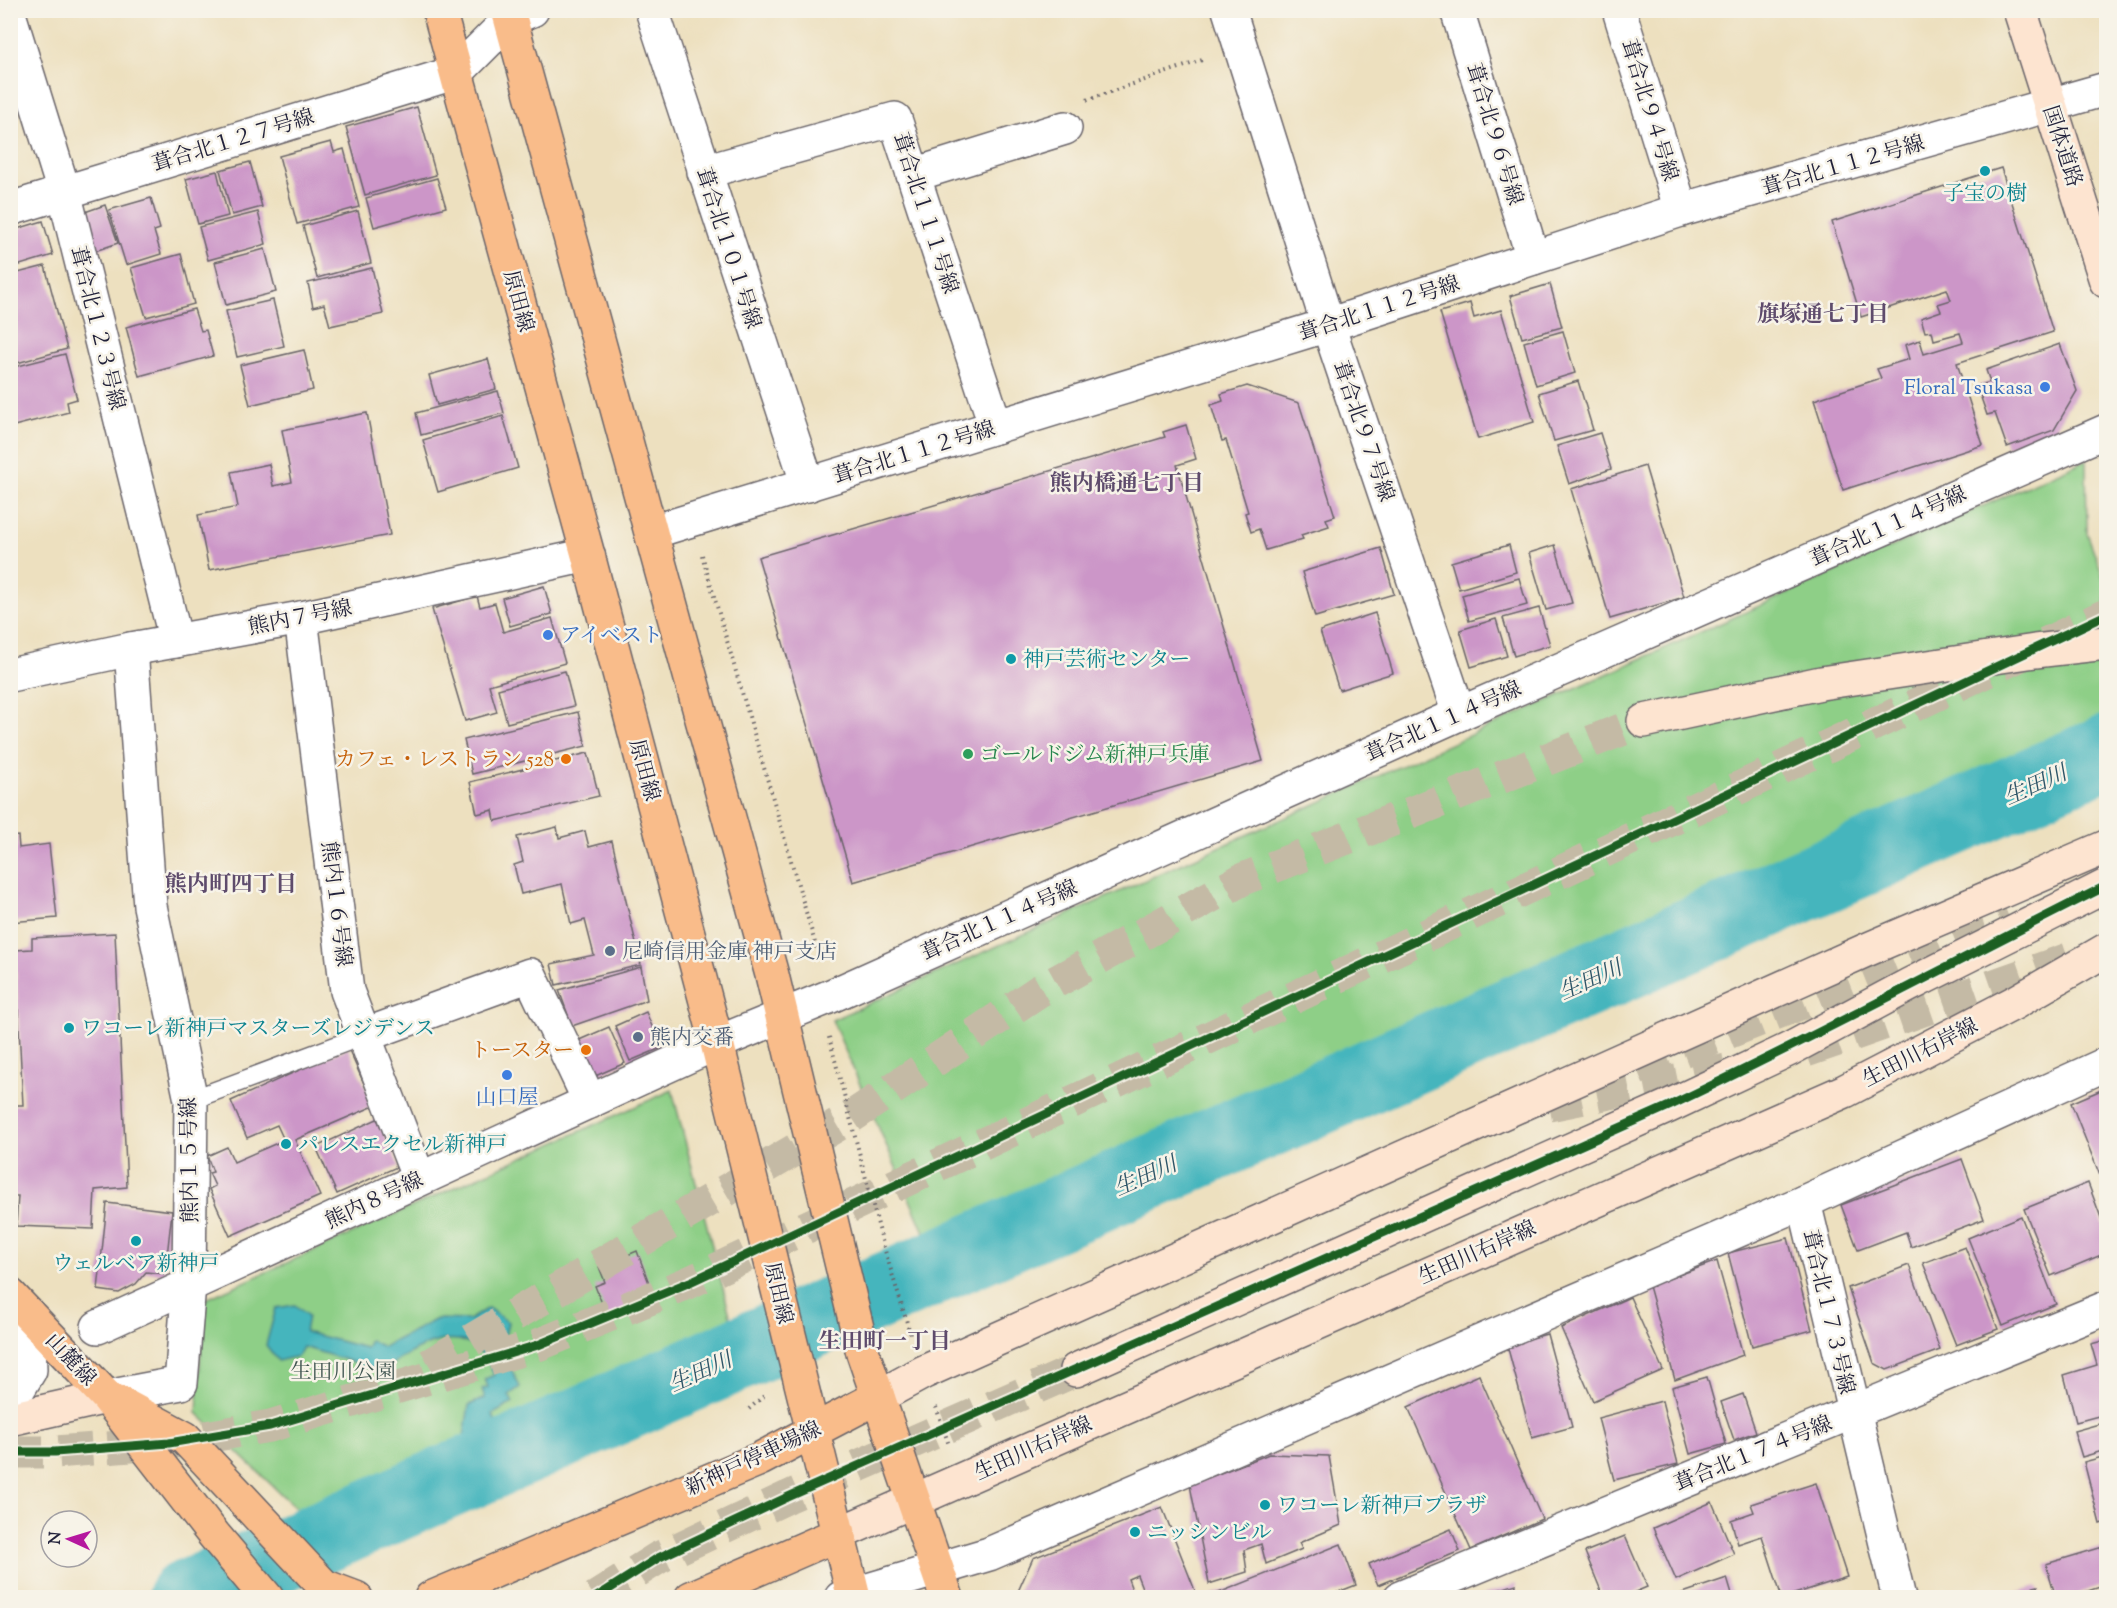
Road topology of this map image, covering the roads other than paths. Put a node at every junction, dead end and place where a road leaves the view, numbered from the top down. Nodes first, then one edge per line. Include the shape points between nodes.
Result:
1 (439, 10) edge
2 (652, 10) edge
3 (1228, 10) edge
4 (1457, 10) edge
5 (1619, 10) edge
6 (2020, 10) edge
7 (517, 13) edge
8 (10, 18) edge
9 (457, 72) junction
10 (2106, 89) edge
11 (2051, 106) junction
12 (1065, 128) road end
13 (704, 172) junction
14 (913, 174) junction
15 (64, 192) junction
16 (10, 209) edge
17 (1682, 210) junction
18 (1533, 258) junction
19 (2106, 281) edge
20 (1328, 325) junction
21 (996, 427) junction
22 (2106, 431) edge
23 (808, 484) junction
24 (652, 532) junction
25 (588, 555) junction
26 (301, 618) junction
27 (176, 641) junction
28 (2106, 643) edge
29 (131, 649) junction
30 (10, 675) edge
31 (1459, 714) junction
32 (1644, 721) tunnel mouth
33 (2106, 847) edge
34 (2106, 886) edge
35 (2106, 950) edge
36 (781, 1016) junction
37 (365, 1035) junction
38 (717, 1042) junction
39 (2106, 1064) edge
40 (191, 1100) junction
41 (590, 1102) junction
42 (419, 1179) junction
43 (1804, 1202) junction
44 (189, 1284) junction
45 (20, 1304) edge
46 (2106, 1308) edge
47 (98, 1327) dead end
48 (1076, 1371) tunnel mouth
49 (107, 1396) junction
50 (878, 1397) junction
51 (10, 1403) edge
52 (1852, 1413) junction
53 (10, 1419) edge
54 (813, 1431) junction
55 (913, 1500) junction
56 (838, 1534) junction
57 (942, 1584) edge
58 (850, 1596) edge
59 (267, 1598) edge
60 (356, 1598) edge
61 (431, 1598) edge
62 (691, 1598) edge
63 (1400, 1598) edge
64 (1899, 1598) edge

1 - 9 main road, 原田線
2 - 13 street, 葺合北１０１号線
3 - 20 street, 葺合北９７号線
4 - 18 street, 葺合北９６号線
5 - 17 street, 葺合北９４号線
6 - 11 street, 国体道路
7 - 9 street
7 - 24 main road
8 - 15 street, 葺合北１２３号線
9 - 15 street, 葺合北１２７号線
9 - 25 main road, 原田線
10 - 11 street, 葺合北１１２号線
11 - 17 street, 葺合北１１２号線
11 - 19 street, 国体道路
12 - 14 street
13 - 14 street, 葺合北１１１号線 via 895,119
13 - 23 street, 葺合北１０１号線
14 - 21 street, 葺合北１１１号線
15 - 16 street, 葺合北１２７号線
15 - 27 street, 葺合北１２３号線
17 - 18 street, 葺合北１１２号線
18 - 20 street, 葺合北１１２号線
20 - 21 street, 葺合北１１２号線
20 - 31 street, 葺合北９７号線
21 - 23 street, 葺合北１１２号線
22 - 31 street, 葺合北１１４号線
23 - 24 street, 葺合北１１２号線
24 - 36 main road
25 - 26 street, 熊内７号線
25 - 38 main road, 原田線
26 - 27 street, 熊内７号線
26 - 37 street, 熊内１６号線 via 347,991
27 - 29 street, 熊内７号線
28 - 32 street via 1821,683
29 - 30 street, 熊内７号線
29 - 40 street, 熊内１５号線 via 150,906
31 - 36 street, 葺合北１１４号線
33 - 50 street via 1799,980 924,1372
34 - 48 street via 1790,1049 1669,1106
35 - 55 street, 生田川右岸線 via 1845,1091
36 - 38 street, 熊内８号線
36 - 50 main road via 837,1252
37 - 40 lane
37 - 41 street via 530,975
37 - 42 street, 熊内１６号線
38 - 41 street, 熊内８号線
38 - 54 main road, 原田線 via 775,1275 785,1384
39 - 43 street
40 - 44 street, 熊内１５号線
41 - 42 street, 熊内８号線
42 - 44 street, 熊内８号線
43 - 52 street, 葺合北１７３号線
43 - 57 street via 989,1554
44 - 47 street, 熊内８号線
44 - 49 street, 熊内１５号線 via 181,1383
45 - 49 main road, 山麓線
45 - 51 street via 30,1370
46 - 52 street, 葺合北１７４号線
49 - 53 street
49 - 59 main road
49 - 60 main road via 185,1438 324,1586
50 - 54 main road, 新神戸停車場線
50 - 55 main road
52 - 63 street, 葺合北１７４号線
52 - 64 street, 葺合北１７３号線
54 - 56 main road, 原田線
54 - 61 main road, 新神戸停車場線 via 760,1459
55 - 56 street, 生田川右岸線
55 - 57 main road
56 - 58 main road
56 - 62 main road
57 - 58 street

